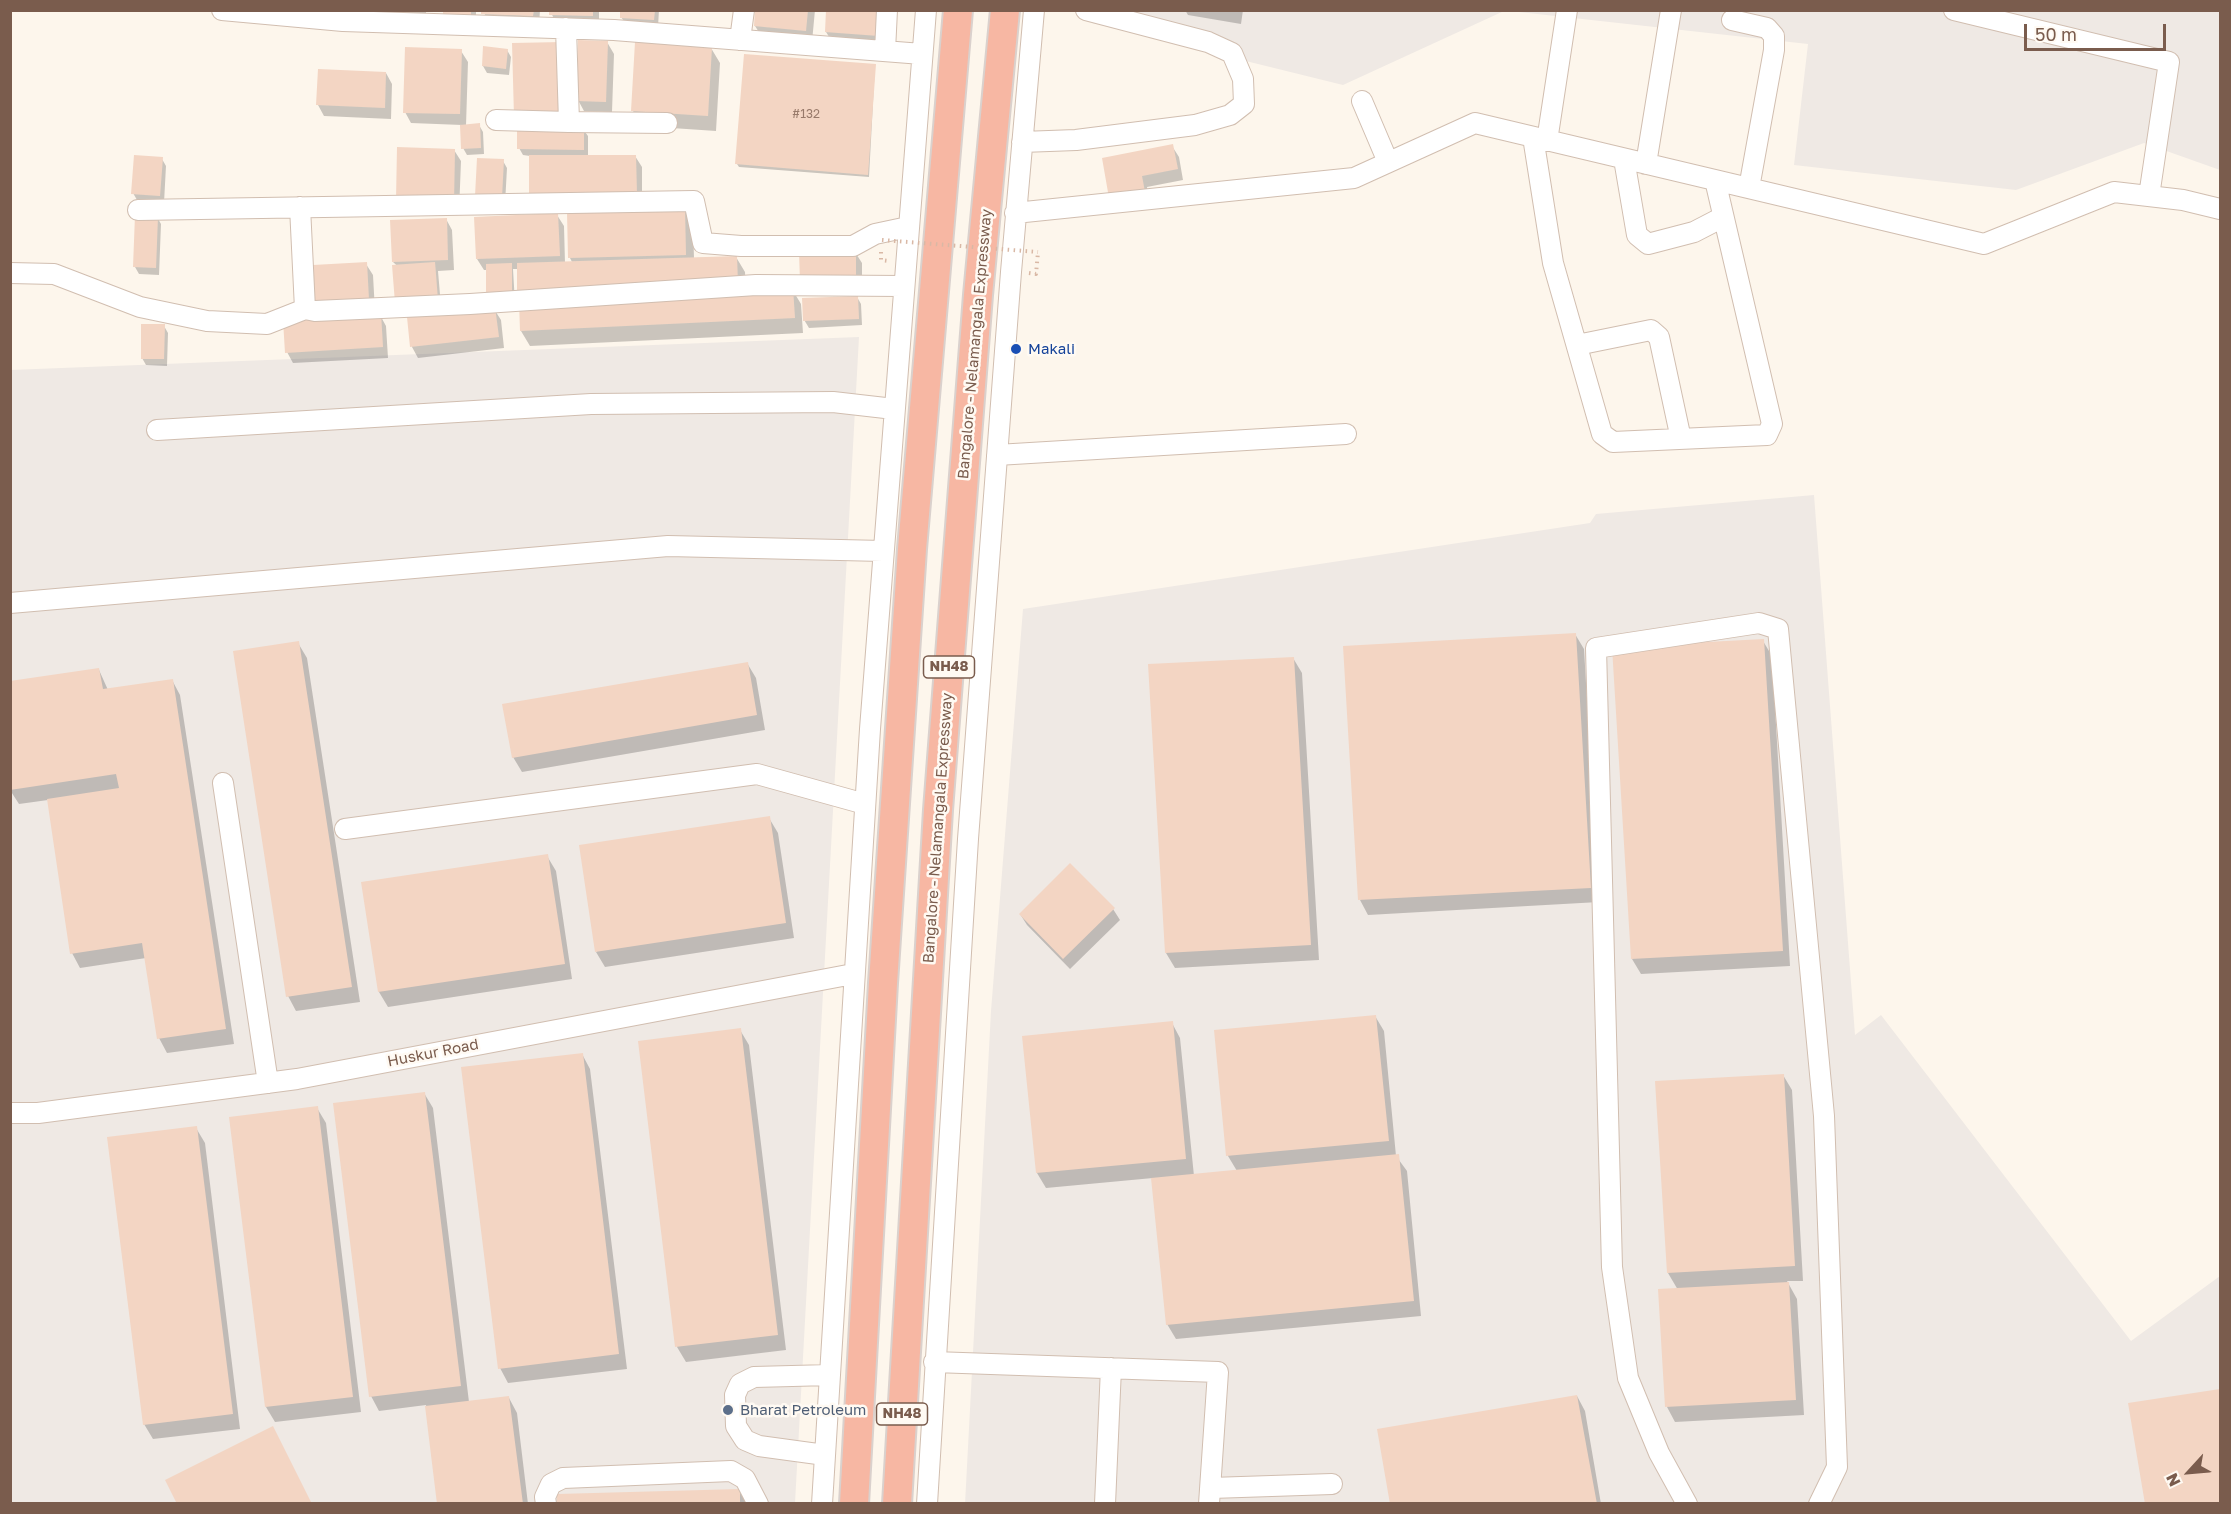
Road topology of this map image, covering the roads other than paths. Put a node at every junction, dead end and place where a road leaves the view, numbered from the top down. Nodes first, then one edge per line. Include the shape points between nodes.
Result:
1 (222, 10) edge
2 (744, 10) edge
3 (887, 10) edge
4 (926, 10) edge
5 (958, 10) edge
6 (1005, 10) edge
7 (1034, 10) edge
8 (1086, 10) edge
9 (1567, 10) edge
10 (1671, 10) edge
11 (1954, 10) edge
12 (472, 18) edge
13 (541, 19) edge
14 (1732, 20) dead end
15 (566, 28) junction
16 (740, 40) junction
17 (885, 51) junction
18 (922, 54) junction
19 (1362, 101) dead end
20 (496, 120) dead end
21 (569, 122) junction
22 (667, 123) dead end
23 (1540, 139) junction
24 (1022, 142) junction
25 (1624, 159) junction
26 (1388, 162) junction
27 (1646, 164) junction
28 (1715, 180) junction
29 (1749, 188) junction
30 (2150, 196) junction
31 (300, 207) junction
32 (2220, 209) edge
33 (138, 210) dead end
34 (1015, 213) junction
35 (1723, 217) junction
36 (908, 227) junction
37 (10, 273) edge
38 (903, 286) junction
39 (305, 309) junction
40 (1576, 345) junction
41 (894, 409) junction
42 (157, 430) dead end
43 (1346, 434) dead end
44 (1681, 438) junction
45 (997, 455) junction
46 (884, 551) junction
47 (10, 603) edge
48 (223, 783) dead end
49 (865, 804) junction
50 (345, 829) dead end
51 (854, 974) junction
52 (268, 1083) junction
53 (10, 1113) edge
54 (934, 1362) junction
55 (1111, 1368) junction
56 (830, 1375) junction
57 (825, 1455) junction
58 (1332, 1484) dead end
59 (1210, 1496) edge
60 (546, 1503) edge
61 (758, 1503) edge
62 (822, 1503) edge
63 (854, 1503) edge
64 (897, 1503) edge
65 (927, 1503) edge
66 (1105, 1503) edge
67 (1687, 1503) edge
68 (1819, 1503) edge

1 - 12 street via 343,21
2 - 16 street
3 - 17 street
4 - 18 street
5 - 63 highway, NH48 via 912,549
6 - 64 highway, Bangalore - Nelamangala Expressway / NH48 via 978,295 938,810
7 - 24 street
8 - 24 street via 1208,42 1232,53 1243,79 1244,104 1230,115 1195,125 1076,140
9 - 23 street
10 - 27 street
11 - 30 street via 2169,62
12 - 13 street
13 - 15 street
14 - 29 street via 1767,28 1774,36
15 - 16 street
15 - 21 street
16 - 17 street
17 - 18 street
18 - 36 street
19 - 26 street
20 - 21 street
21 - 22 street
23 - 25 street
23 - 26 street via 1475,123
23 - 40 street via 1553,263
24 - 34 street
25 - 27 street
25 - 35 street via 1637,236 1648,244 1694,232
26 - 34 street via 1354,178
27 - 28 street
28 - 29 street
28 - 35 street
29 - 30 street via 1984,244 2114,192
30 - 32 street
31 - 33 street
31 - 36 street via 694,201 703,243 741,246 853,246 875,234
31 - 39 street
34 - 45 street
35 - 44 street via 1772,424 1767,435
36 - 38 street
37 - 39 street via 54,274 140,307 207,321 267,324
38 - 39 street via 756,285 459,304
38 - 41 street
40 - 44 street via 1602,434 1613,442
40 - 44 street via 1651,330 1659,338
41 - 42 street via 833,402 591,404
41 - 46 street
43 - 45 street
45 - 54 street
46 - 47 street via 668,546
46 - 49 street
48 - 52 street
49 - 50 street via 757,774
49 - 51 street
51 - 52 street, Huskur Road
51 - 56 street
52 - 53 street, Huskur Road via 38,1113
54 - 55 street
54 - 65 street
55 - 59 street via 1218,1372
55 - 66 street
56 - 57 street
56 - 57 street via 754,1377 740,1384 735,1395 736,1426 745,1440 759,1446
57 - 62 street
58 - 59 street
60 - 61 street via 551,1484 563,1478 731,1471 746,1479
67 - 68 street via 1659,1453 1628,1378 1612,1267 1596,648 1759,623 1778,629 1824,1116 1837,1467

